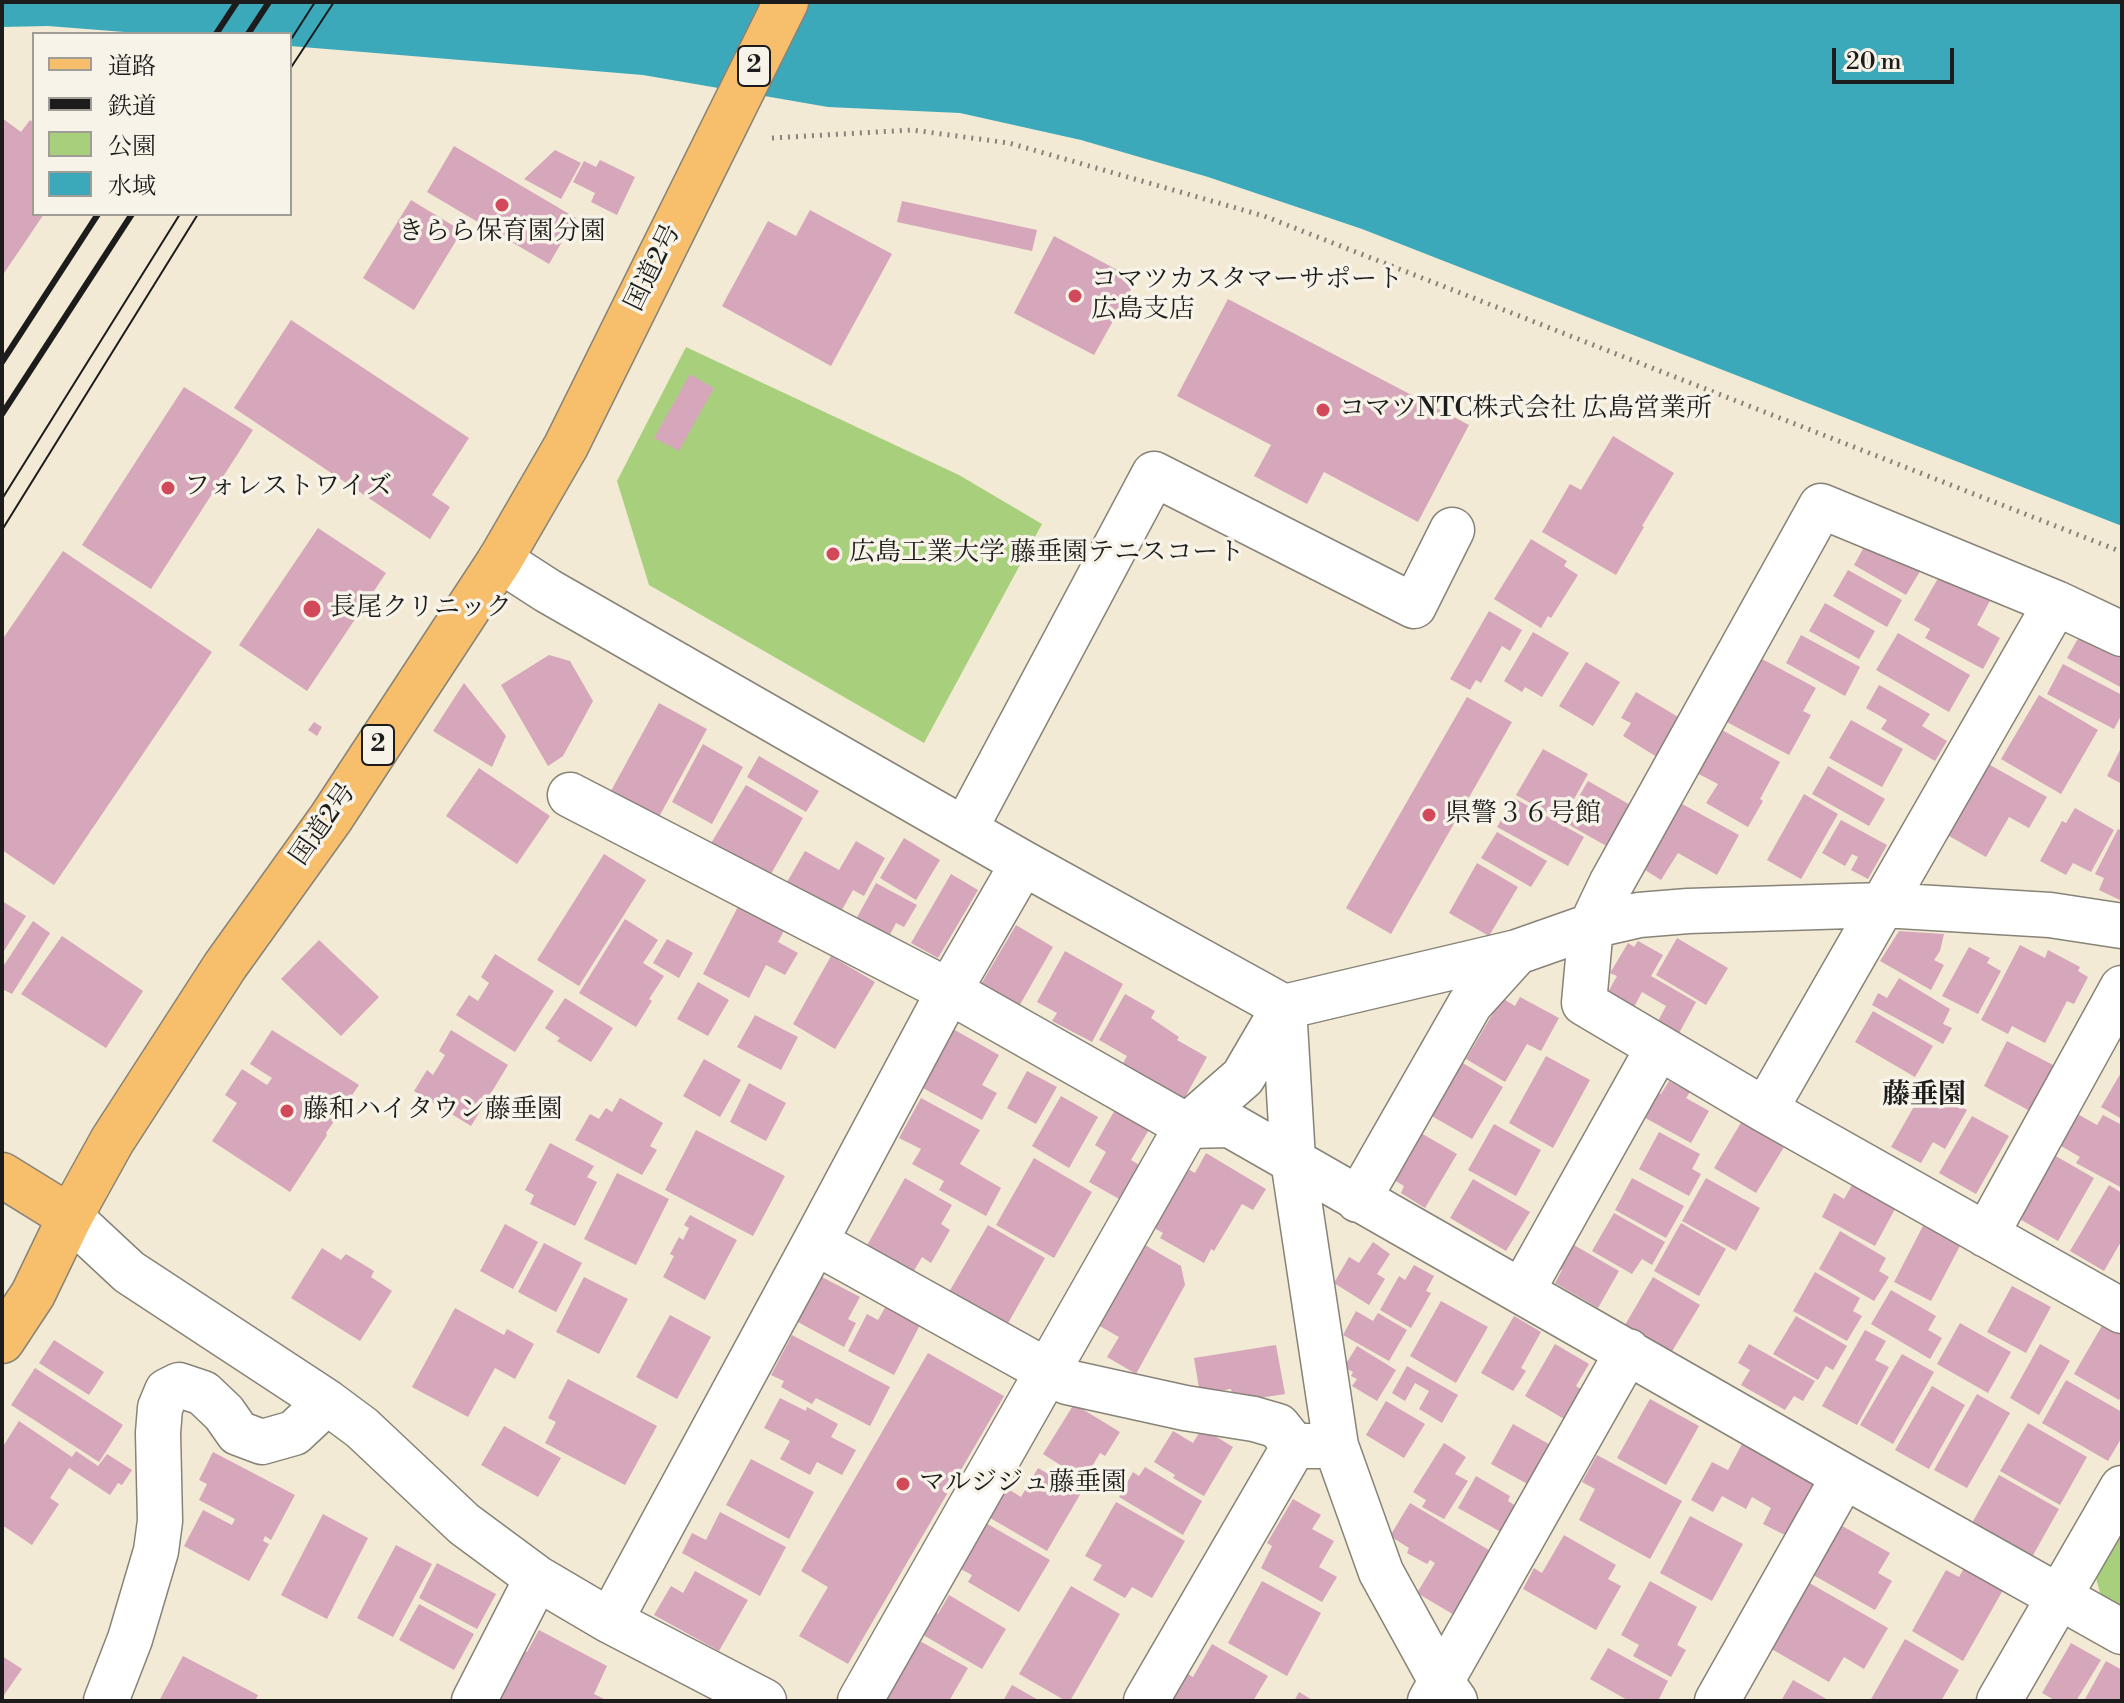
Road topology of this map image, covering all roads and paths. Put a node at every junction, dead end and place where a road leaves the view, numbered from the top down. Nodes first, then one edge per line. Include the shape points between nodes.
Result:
1 (786, 2) edge
2 (772, 138) dead end
3 (1452, 530) dead end
4 (2122, 552) edge
5 (500, 560) junction
6 (2056, 603) junction
7 (2122, 634) edge
8 (570, 795) dead end
9 (965, 829) junction
10 (1023, 863) junction
11 (1883, 905) junction
12 (1591, 926) junction
13 (2122, 926) edge
14 (1517, 952) junction
15 (2122, 988) edge
16 (949, 991) junction
17 (1284, 1007) junction
18 (1658, 1048) junction
19 (1765, 1110) junction
20 (1187, 1126) junction
21 (1293, 1160) junction
22 (2, 1175) edge
23 (1358, 1200) junction
24 (70, 1217) junction
25 (1986, 1235) junction
26 (815, 1242) junction
27 (1522, 1291) junction
28 (2122, 1311) edge
29 (2, 1341) edge
30 (1628, 1351) junction
31 (1046, 1371) junction
32 (327, 1402) junction
33 (1315, 1446) junction
34 (1844, 1476) junction
35 (2122, 1488) edge
36 (537, 1578) junction
37 (2059, 1596) junction
38 (610, 1621) junction
39 (2122, 1632) edge
40 (1442, 1694) edge
41 (106, 1701) edge
42 (474, 1701) edge
43 (764, 1701) edge
44 (860, 1701) edge
45 (1146, 1701) edge
46 (1717, 1701) edge
47 (1999, 1701) edge

1 - 5 main road, 国道2号 / 2 via 566,446
2 - 4 path via 912,130 1009,143 1264,216
3 - 9 street via 1414,606 1154,474
5 - 9 street
5 - 24 main road, 国道2号 / 2 via 331,818 225,966 112,1141
6 - 7 street
6 - 11 street
6 - 12 street via 1821,506
8 - 16 street
9 - 10 street
10 - 16 street
10 - 17 street
11 - 12 street via 1688,911
11 - 13 street via 2050,915
11 - 19 street
12 - 14 street
12 - 18 street via 1584,1003
14 - 17 street
14 - 23 street via 1470,1004
15 - 25 street
16 - 20 street
16 - 26 street
17 - 20 street via 1243,1077
17 - 21 street
18 - 19 street
18 - 27 street
19 - 25 street
20 - 21 street via 1230,1125
20 - 31 street
21 - 23 street
21 - 33 street
22 - 24 main road
23 - 27 street
24 - 29 main road, 国道2号 / 2 via 33,1294
24 - 32 street via 129,1272
25 - 28 street
26 - 31 street
26 - 38 street
27 - 30 street
30 - 34 street
30 - 40 street
31 - 33 street via 1067,1382 1266,1422
31 - 44 street
32 - 36 street via 464,1524
32 - 41 street via 294,1433 262,1442 238,1433 203,1393 179,1385 167,1391 158,1433 156,1551
33 - 40 street
33 - 45 street
34 - 37 street
34 - 46 street
35 - 37 street
36 - 38 street
36 - 42 street
37 - 39 street
37 - 47 street
38 - 43 street

